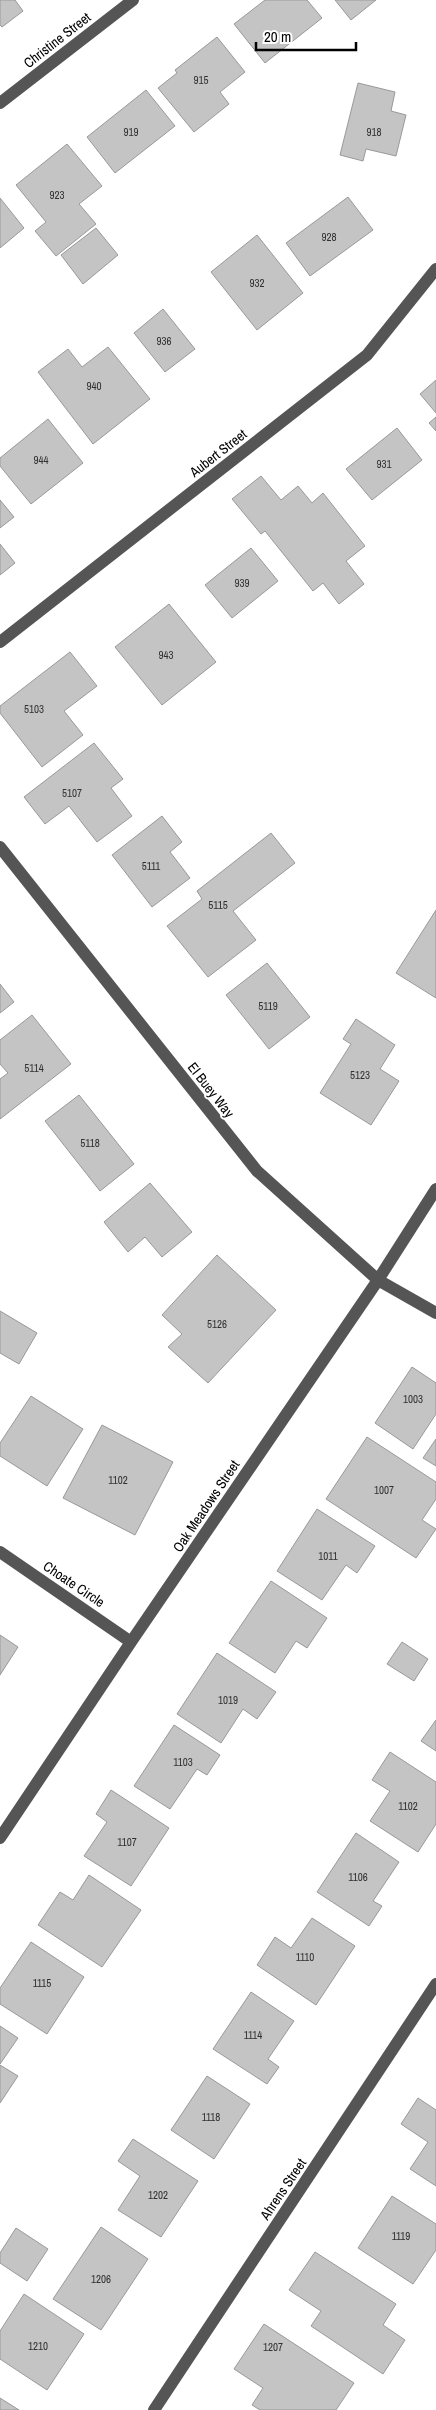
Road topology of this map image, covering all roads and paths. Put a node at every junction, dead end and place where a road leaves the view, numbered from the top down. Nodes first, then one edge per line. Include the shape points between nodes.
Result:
1 (133, 0) edge
2 (0, 103) edge
3 (436, 269) edge
4 (0, 642) edge
5 (0, 847) edge
6 (436, 1189) edge
7 (378, 1280) junction
8 (436, 1313) edge
9 (0, 1552) edge
10 (131, 1642) junction
11 (0, 1838) edge
12 (436, 1984) edge
13 (154, 2410) edge

1 - 2 street, Christine Street
3 - 4 street, Aubert Street via 367,355
5 - 7 street, El Buey Way via 256,1171
6 - 7 street, Oak Meadows Street
7 - 8 street, El Buey Way
7 - 10 street, Oak Meadows Street
9 - 10 street, Choate Circle
10 - 11 street, Oak Meadows Street
12 - 13 street, Ahrens Street

